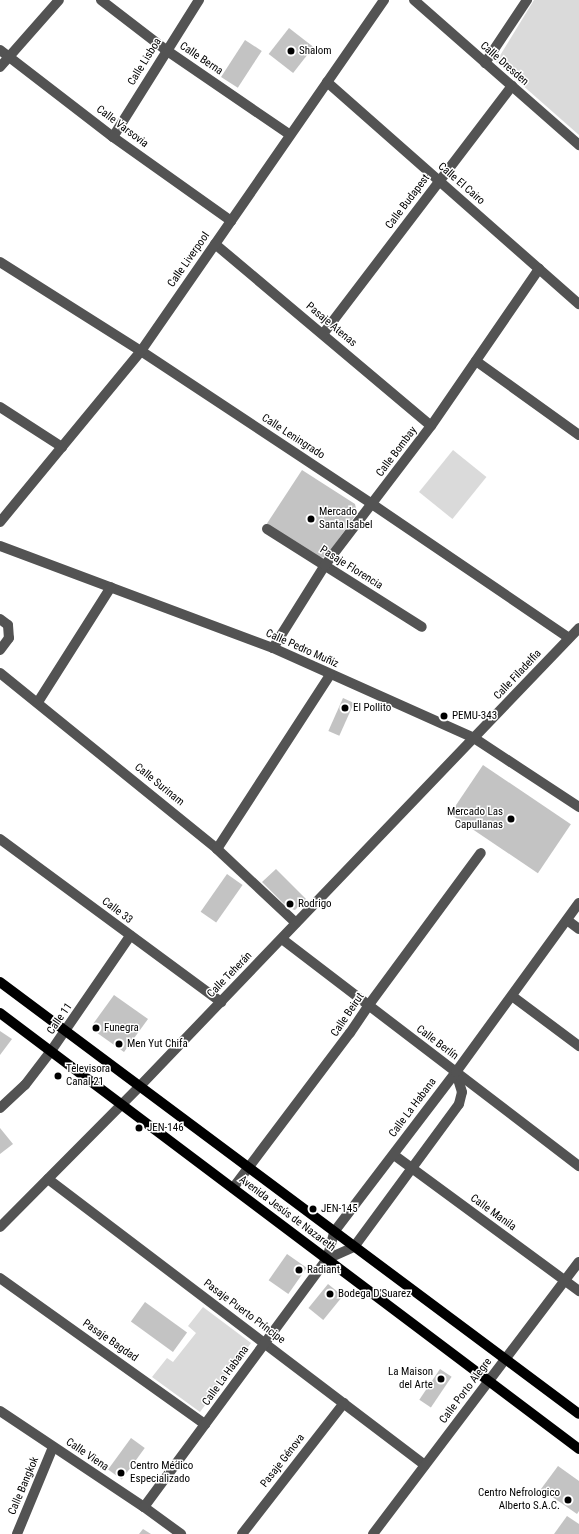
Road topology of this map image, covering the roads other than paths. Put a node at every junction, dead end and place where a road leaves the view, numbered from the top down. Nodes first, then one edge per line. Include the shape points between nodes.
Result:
1 (60, 0) edge
2 (101, 0) edge
3 (199, 0) edge
4 (384, 0) edge
5 (414, 0) edge
6 (527, 0) edge
7 (166, 50) junction
8 (4, 53) edge
9 (486, 63) junction
10 (0, 67) edge
11 (327, 82) junction
12 (512, 86) junction
13 (290, 135) junction
14 (113, 137) junction
15 (579, 145) edge
16 (440, 181) junction
17 (231, 221) junction
18 (215, 244) junction
19 (0, 262) edge
20 (539, 269) junction
21 (579, 304) edge
22 (323, 334) junction
23 (141, 351) junction
24 (476, 361) junction
25 (0, 407) edge
26 (431, 426) junction
27 (579, 435) edge
28 (62, 447) junction
29 (372, 504) junction
30 (0, 522) edge
31 (267, 529) dead end
32 (0, 546) edge
33 (325, 565) junction
34 (111, 587) junction
35 (0, 619) edge
36 (422, 627) dead end
37 (579, 628) edge
38 (569, 638) junction
39 (273, 648) junction
40 (0, 650) edge
41 (0, 673) edge
42 (330, 675) junction
43 (38, 702) junction
44 (474, 738) junction
45 (579, 807) edge
46 (0, 839) edge
47 (217, 849) junction
48 (481, 853) dead end
49 (579, 903) edge
50 (567, 920) junction
51 (296, 924) junction
52 (579, 929) edge
53 (130, 936) junction
54 (282, 939) junction
55 (0, 982) edge
56 (512, 996) junction
57 (221, 1002) junction
58 (368, 1006) junction
59 (0, 1013) edge
60 (66, 1032) junction
61 (579, 1046) edge
62 (51, 1051) junction
63 (456, 1072) junction
64 (139, 1087) junction
65 (122, 1104) junction
66 (0, 1108) edge
67 (394, 1155) junction
68 (579, 1166) edge
69 (248, 1168) junction
70 (412, 1169) junction
71 (48, 1179) junction
72 (233, 1188) junction
73 (0, 1227) edge
74 (334, 1232) junction
75 (354, 1247) junction
76 (327, 1259) junction
77 (579, 1262) edge
78 (0, 1278) edge
79 (565, 1280) junction
80 (579, 1291) edge
81 (265, 1343) junction
82 (505, 1359) junction
83 (489, 1381) junction
84 (344, 1403) junction
85 (0, 1411) edge
86 (579, 1414) edge
87 (205, 1424) junction
88 (53, 1447) junction
89 (579, 1449) edge
90 (425, 1465) junction
91 (144, 1507) junction
92 (17, 1534) edge
93 (181, 1534) edge
94 (242, 1534) edge
95 (373, 1534) edge

1 - 8 street
2 - 7 street, Calle Berna
3 - 7 street, Calle Lisboa
4 - 11 street, Calle Liverpool
5 - 9 street, Calle Dresden
6 - 9 street
7 - 13 street, Calle Berna
7 - 14 street, Calle Lisboa
8 - 10 street
8 - 14 street, Calle Varsovia
9 - 12 street, Calle Dresden
11 - 13 street, Calle Liverpool
11 - 16 street, Calle El Cairo
12 - 15 street, Calle Dresden
12 - 16 street, Calle Budapest
13 - 17 street, Calle Liverpool
14 - 17 street, Calle Varsovia
16 - 20 street, Calle El Cairo
16 - 22 street, Calle Budapest
17 - 18 street, Calle Liverpool
18 - 22 street, Pasaje Atenas
18 - 23 street, Calle Liverpool
19 - 23 street, Calle Leningrado
20 - 21 street, Calle El Cairo
20 - 24 street, Calle Bombay
22 - 26 street, Pasaje Atenas
23 - 28 street, Calle Liverpool
23 - 29 street, Calle Leningrado
24 - 26 street, Calle Bombay
24 - 27 street
25 - 28 street
26 - 29 street, Calle Bombay
28 - 30 street, Calle Liverpool
29 - 33 street, Calle Bombay
29 - 38 street, Calle Leningrado
31 - 33 street, Pasaje Florencia
32 - 34 street, Calle Pedro Muñiz
33 - 36 street, Pasaje Florencia
33 - 39 street, Calle Bombay
34 - 39 street, Calle Pedro Muñiz
34 - 43 street
35 - 40 street via 8,625 9,638
37 - 38 street, Calle Filadelfia
38 - 44 street, Calle Filadelfia
39 - 42 street, Calle Pedro Muñiz
41 - 43 street, Calle Surinam
42 - 44 street, Calle Pedro Muñiz
42 - 47 street
43 - 47 street, Calle Surinam
44 - 45 street, Calle Pedro Muñiz
44 - 51 street, Calle Teherán
46 - 53 street, Calle 33
47 - 51 street, Calle Surinam
48 - 58 street, Calle Beirut
49 - 50 street, Calle La Habana
50 - 52 street
50 - 56 street, Calle La Habana
51 - 54 street, Calle Teherán
53 - 57 street, Calle 33
53 - 60 street, Calle 11
54 - 57 street, Calle Teherán
54 - 58 street, Calle Berlín
55 - 60 main road, Avenida Jesús de Nazareth
56 - 61 street
56 - 63 street, Calle La Habana
57 - 64 street, Calle Teherán
58 - 63 street, Calle Berlín
58 - 69 street, Calle Beirut via 350,1034
59 - 62 main road, Avenida Jesús de Nazareth
60 - 62 street, Calle 11
60 - 64 main road, Avenida Jesús de Nazareth
62 - 65 main road, Avenida Jesús de Nazareth
62 - 66 street, Calle 11 via 25,1085
63 - 67 street, Calle La Habana
63 - 68 street, Calle Berlín
63 - 70 street, Calle La Habana via 462,1092 460,1104
64 - 65 street, Calle Teherán
64 - 69 main road, Avenida Jesús de Nazareth
65 - 71 street, Calle Teherán
65 - 72 main road, Avenida Jesús de Nazareth
67 - 70 street, Calle Manila
67 - 74 street, Calle La Habana
69 - 72 street, Calle Beirut
69 - 74 main road, Avenida Jesús de Nazareth
70 - 75 street, Calle La Habana
70 - 79 street, Calle Manila
71 - 73 street, Calle Teherán
71 - 81 street, Pasaje Puerto Príncipe
72 - 76 main road, Avenida Jesús de Nazareth
74 - 75 main road, Avenida Jesús de Nazareth
74 - 76 street, Calle La Habana
75 - 76 street, Calle La Habana
75 - 82 main road, Avenida Jesús de Nazareth
76 - 81 street, Calle La Habana
76 - 83 main road, Avenida Jesús de Nazareth
77 - 79 street, Calle Porto Alegre
78 - 87 street, Pasaje Bagdad
79 - 80 street, Calle Manila
79 - 82 street, Calle Porto Alegre
81 - 84 street, Pasaje Puerto Príncipe
81 - 87 street, Calle La Habana
82 - 83 street, Calle Porto Alegre
82 - 86 main road, Avenida Jesús de Nazareth
83 - 89 main road, Avenida Jesús de Nazareth
83 - 90 street, Calle Porto Alegre
84 - 90 street, Pasaje Puerto Príncipe
84 - 94 street, Pasaje Génova
85 - 88 street, Calle Viena
87 - 91 street, Calle La Habana
88 - 91 street, Calle Viena
88 - 92 street, Calle Bangkok
90 - 95 street, Calle Porto Alegre
91 - 93 street, Calle Viena

